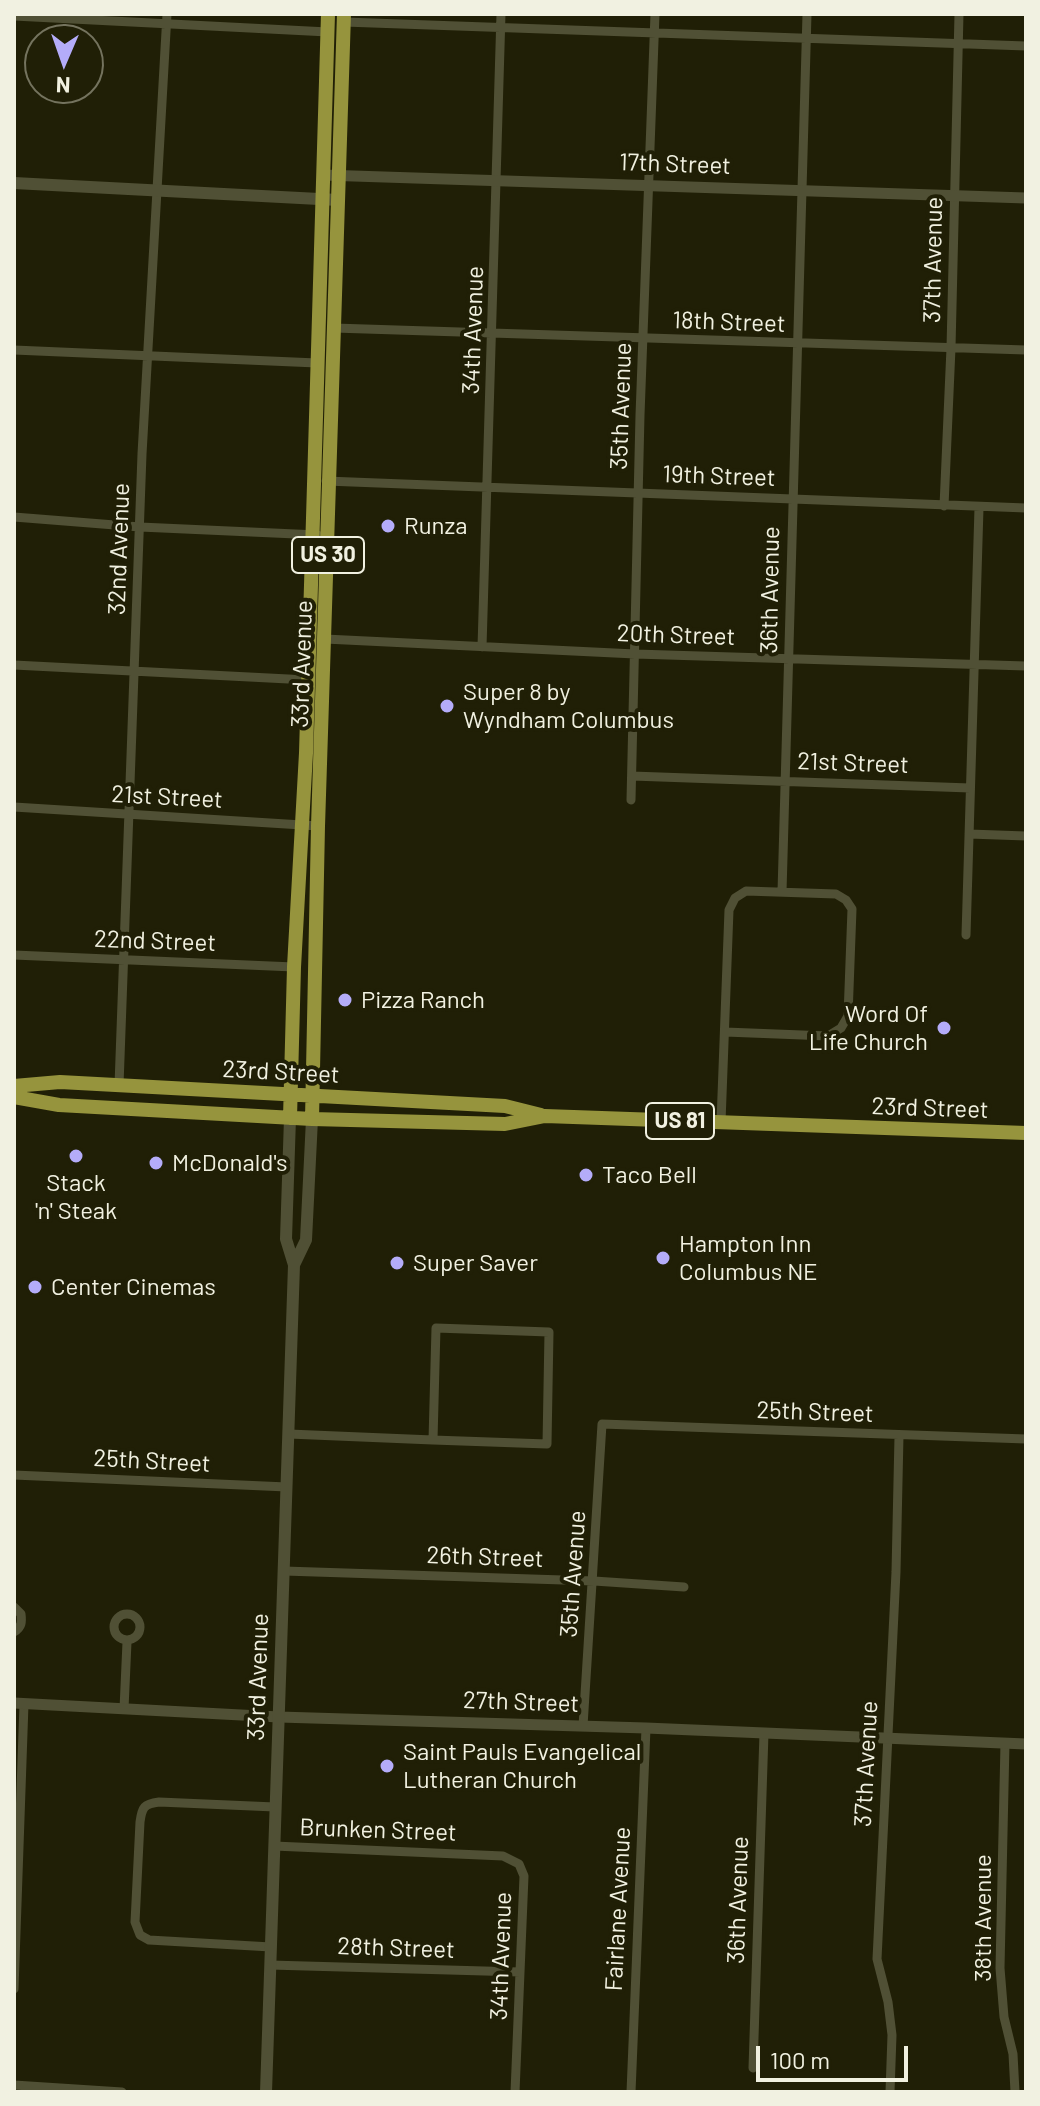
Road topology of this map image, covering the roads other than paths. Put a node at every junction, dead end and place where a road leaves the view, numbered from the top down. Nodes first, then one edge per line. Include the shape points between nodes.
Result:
1 (328, 14) edge
2 (501, 14) edge
3 (655, 14) edge
4 (807, 14) edge
5 (959, 14) edge
6 (14, 16) edge
7 (344, 18) edge
8 (166, 20) edge
9 (501, 27) junction
10 (328, 32) junction
11 (655, 34) junction
12 (807, 39) junction
13 (958, 45) junction
14 (1026, 46) edge
15 (323, 175) junction
16 (339, 175) junction
17 (497, 182) junction
18 (14, 183) edge
19 (650, 185) junction
20 (803, 190) junction
21 (157, 191) junction
22 (954, 195) junction
23 (1026, 198) edge
24 (322, 200) junction
25 (338, 200) junction
26 (334, 328) junction
27 (493, 334) junction
28 (643, 339) junction
29 (798, 344) junction
30 (951, 348) junction
31 (14, 350) edge
32 (1026, 350) edge
33 (147, 356) junction
34 (317, 363) junction
35 (314, 481) junction
36 (330, 481) junction
37 (487, 489) junction
38 (639, 493) junction
39 (792, 499) junction
40 (944, 506) junction
41 (979, 508) junction
42 (1026, 508) edge
43 (14, 517) edge
44 (140, 527) junction
45 (312, 535) junction
46 (328, 535) junction
47 (325, 639) junction
48 (482, 647) junction
49 (635, 654) junction
50 (788, 659) junction
51 (974, 664) junction
52 (14, 665) edge
53 (1026, 666) edge
54 (135, 672) junction
55 (308, 680) junction
56 (632, 776) junction
57 (785, 781) junction
58 (970, 788) junction
59 (631, 800) dead end
60 (14, 807) edge
61 (130, 815) junction
62 (311, 825) junction
63 (969, 834) junction
64 (1026, 836) edge
65 (782, 892) junction
66 (966, 935) dead end
67 (14, 955) edge
68 (123, 960) junction
69 (294, 967) junction
70 (725, 1032) junction
71 (119, 1085) junction
72 (14, 1086) edge
73 (290, 1095) junction
74 (313, 1096) junction
75 (14, 1097) edge
76 (545, 1116) junction
77 (290, 1118) junction
78 (312, 1119) junction
79 (721, 1122) junction
80 (1026, 1133) edge
81 (294, 1265) junction
82 (602, 1424) joint
83 (289, 1434) junction
84 (899, 1436) junction
85 (1026, 1439) edge
86 (433, 1440) junction
87 (14, 1475) edge
88 (287, 1487) junction
89 (284, 1571) junction
90 (594, 1581) junction
91 (684, 1587) dead end
92 (14, 1607) edge
93 (14, 1632) edge
94 (127, 1642) dead end
95 (19, 1703) edge
96 (124, 1709) junction
97 (279, 1717) junction
98 (583, 1726) junction
99 (646, 1728) junction
100 (764, 1733) junction
101 (887, 1739) junction
102 (1005, 1743) junction
103 (1026, 1744) edge
104 (275, 1807) junction
105 (274, 1846) junction
106 (480, 1854) joint
107 (15, 1931) edge
108 (271, 1947) junction
109 (270, 1965) junction
110 (520, 1972) junction
111 (14, 1989) edge
112 (753, 2068) dead end
113 (14, 2085) edge
114 (122, 2092) edge
115 (266, 2092) edge
116 (515, 2092) edge
117 (631, 2092) edge
118 (890, 2092) edge
119 (1015, 2092) edge

1 - 10 highway, 33rd Avenue / US 30
2 - 9 street, 34th Avenue
3 - 11 street, 35th Avenue
4 - 12 street, 36th Avenue
5 - 13 street, 37th Avenue
6 - 8 street
7 - 9 street
7 - 16 highway, 33rd Avenue / US 30
8 - 10 street
8 - 21 street, 32nd Avenue
9 - 11 street
9 - 17 street, 34th Avenue
10 - 15 highway, 33rd Avenue / US 30
11 - 12 street
11 - 19 street, 35th Avenue
12 - 13 street
12 - 20 street, 36th Avenue
13 - 14 street
13 - 22 street, 37th Avenue
15 - 16 street, 17th Street
15 - 24 highway, 33rd Avenue / US 30
16 - 17 street, 17th Street
16 - 25 highway, 33rd Avenue / US 30
17 - 19 street, 17th Street
17 - 27 street, 34th Avenue
18 - 21 main road
19 - 20 street, 17th Street
19 - 28 street, 35th Avenue
20 - 22 street, 17th Street
20 - 29 street, 36th Avenue
21 - 24 main road
21 - 33 street, 32nd Avenue
22 - 23 street, 17th Street
22 - 30 street, 37th Avenue
24 - 25 main road
24 - 34 highway, 33rd Avenue / US 30
25 - 26 highway, 33rd Avenue / US 30
26 - 27 street, 18th Street
26 - 36 highway, 33rd Avenue / US 30
27 - 28 street, 18th Street
27 - 37 street, 34th Avenue
28 - 29 street, 18th Street
28 - 38 street, 35th Avenue
29 - 30 street, 18th Street
29 - 39 street, 36th Avenue
30 - 32 street, 18th Street
30 - 40 street, 37th Avenue
31 - 33 street
33 - 34 street
33 - 44 street, 32nd Avenue
34 - 35 highway, 33rd Avenue / US 30
35 - 36 street, 19th Street
35 - 45 highway, 33rd Avenue / US 30
36 - 37 street, 19th Street
36 - 46 highway, 33rd Avenue / US 30
37 - 38 street, 19th Street
37 - 48 street, 34th Avenue
38 - 39 street, 19th Street
38 - 49 street, 35th Avenue
39 - 40 street, 19th Street
39 - 50 street, 36th Avenue
40 - 41 street, 19th Street
41 - 42 street, 19th Street
41 - 51 street
43 - 44 street
44 - 45 street
44 - 54 street, 32nd Avenue
45 - 46 street
45 - 55 highway, 33rd Avenue / US 30
46 - 47 highway, 33rd Avenue / US 30
47 - 48 street, 20th Street
47 - 62 highway, 33rd Avenue / US 30
48 - 49 street, 20th Street
49 - 50 street, 20th Street
49 - 56 street, 35th Avenue
50 - 51 street, 20th Street
50 - 57 street, 36th Avenue
51 - 53 street, 20th Street
51 - 58 street
52 - 54 street
54 - 55 street
54 - 61 street, 32nd Avenue
55 - 62 highway, 33rd Avenue / US 30
56 - 57 street, 21st Street
56 - 59 street, 35th Avenue
57 - 58 street, 21st Street
57 - 65 street, 36th Avenue
58 - 63 street
60 - 61 street, 21st Street
61 - 62 street, 21st Street
61 - 68 street, 32nd Avenue
62 - 69 highway, 33rd Avenue / US 30
62 - 74 highway, 33rd Avenue / US 30
63 - 64 street
63 - 66 street
65 - 70 street via 746,891 729,910
65 - 70 street via 836,894 852,909 848,1016 828,1036
67 - 68 street, 22nd Street
68 - 69 street, 22nd Street
68 - 71 street, 32nd Avenue
69 - 73 highway, 33rd Avenue / US 30
70 - 79 street
71 - 72 highway, 23rd Street
71 - 73 highway, 23rd Street
73 - 74 highway, 23rd Street / US 81
73 - 77 highway, 33rd Avenue / US 30
74 - 76 highway, 23rd Street / US 81 via 505,1106
74 - 78 highway, 33rd Avenue / US 30
75 - 77 highway, 23rd Street via 59,1105
76 - 78 highway, 23rd Street / US 81 via 505,1124
76 - 79 highway, 23rd Street / US 81
77 - 78 highway, 23rd Street
77 - 81 main road, 33rd Avenue via 286,1239
78 - 81 main road, 33rd Avenue via 306,1240
79 - 80 highway, 23rd Street / US 81
81 - 83 main road, 33rd Avenue
82 - 84 street, 25th Street
82 - 90 street, 35th Avenue
83 - 86 street
83 - 88 main road, 33rd Avenue
84 - 85 street, 25th Street
84 - 101 street, 37th Avenue
86 - 86 street via 547,1444 549,1332 436,1328
87 - 88 street, 25th Street
88 - 89 main road, 33rd Avenue
89 - 90 street, 26th Street
89 - 97 main road, 33rd Avenue
90 - 91 street, 26th Street
90 - 98 street, 35th Avenue
92 - 93 street via 22,1622
94 - 96 street
95 - 96 street, 27th Street
95 - 107 street
96 - 97 street, 27th Street
97 - 98 street, 27th Street
97 - 104 main road, 33rd Avenue
98 - 99 street, 27th Street
99 - 100 street, 27th Street
99 - 117 street, Fairlane Avenue
100 - 101 street, 27th Street
100 - 112 street, 36th Avenue
101 - 102 street, 27th Street
101 - 118 street, 37th Avenue via 877,1959 892,2035
102 - 103 street, 27th Street
102 - 119 street, 38th Avenue via 1000,1968
104 - 105 main road, 33rd Avenue
104 - 108 street via 146,1804 140,1822 135,1922 140,1935 149,1940
105 - 106 street, Brunken Street
105 - 108 main road, 33rd Avenue
106 - 110 street, 34th Avenue via 503,1856 519,1864 524,1876
107 - 111 street
108 - 109 main road, 33rd Avenue
109 - 110 street, 28th Street
109 - 115 main road, 33rd Avenue
110 - 116 street, 34th Avenue
113 - 114 street

